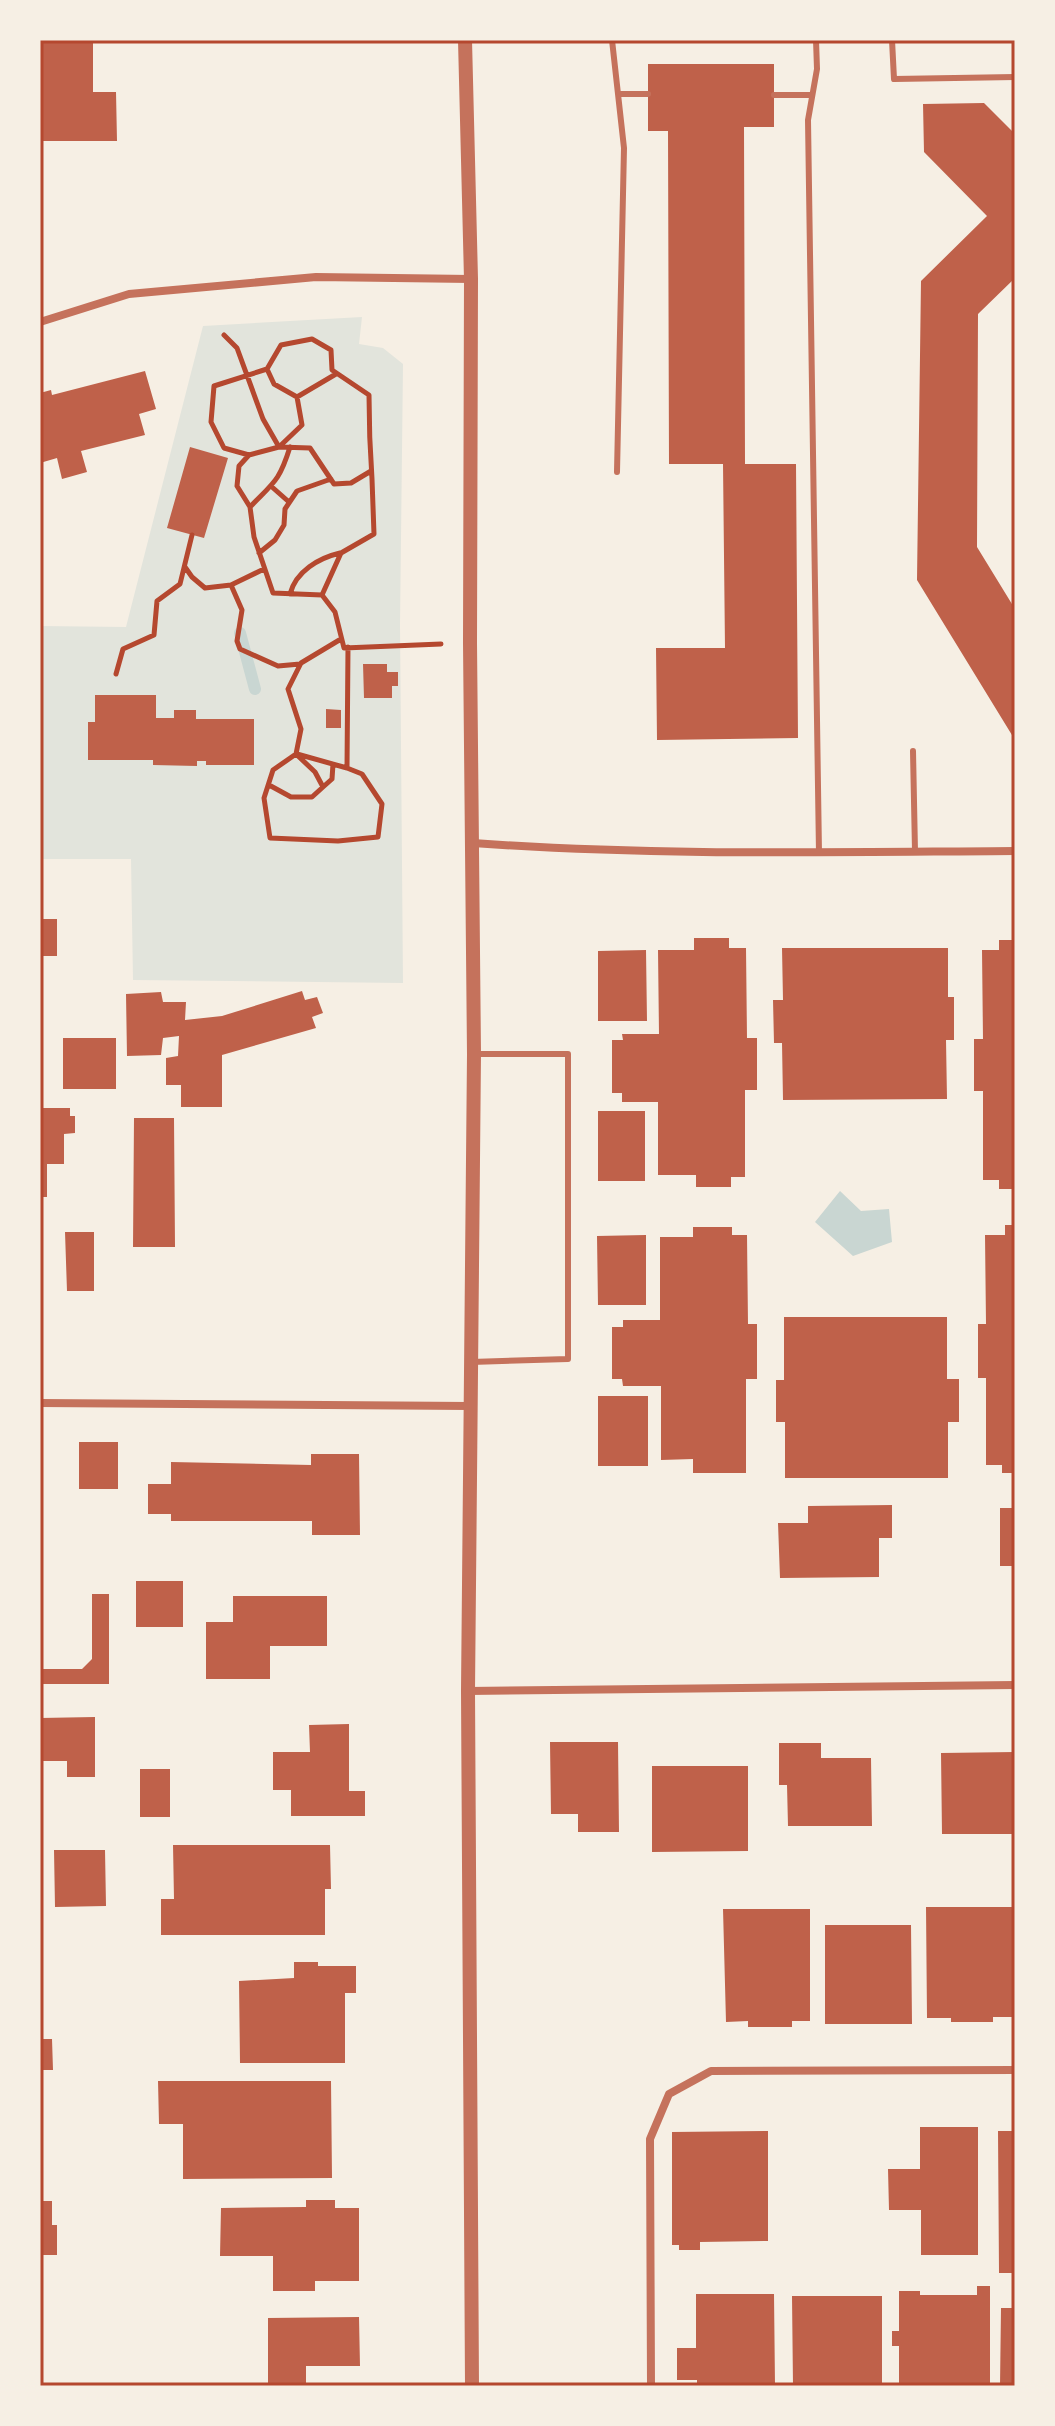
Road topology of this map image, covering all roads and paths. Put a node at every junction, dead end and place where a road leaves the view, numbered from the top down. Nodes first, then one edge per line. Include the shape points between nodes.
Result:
1 (465, 40) edge
2 (612, 40) edge
3 (816, 40) edge
4 (892, 40) edge
5 (1015, 77) edge
6 (618, 94) junction
7 (648, 94) dead end
8 (774, 95) dead end
9 (811, 95) junction
10 (471, 279) junction
11 (40, 322) edge
12 (224, 335) dead end
13 (267, 369) junction
14 (336, 374) junction
15 (248, 376) junction
16 (297, 397) junction
17 (279, 447) junction
18 (290, 447) junction
19 (249, 455) junction
20 (371, 471) junction
21 (617, 472) dead end
22 (331, 479) junction
23 (272, 487) junction
24 (290, 502) junction
25 (250, 507) junction
26 (192, 535) dead end
27 (259, 553) junction
28 (341, 553) junction
29 (185, 567) junction
30 (264, 569) junction
31 (231, 585) junction
32 (290, 594) junction
33 (322, 595) junction
34 (341, 639) junction
35 (470, 643) junction
36 (348, 647) junction
37 (301, 663) junction
38 (116, 674) dead end
39 (913, 751) dead end
40 (296, 754) junction
41 (333, 764) junction
42 (347, 768) junction
43 (269, 785) junction
44 (323, 787) junction
45 (473, 843) junction
46 (915, 851) junction
47 (1015, 851) edge
48 (819, 853) junction
49 (474, 1054) junction
50 (471, 1362) junction
51 (40, 1403) edge
52 (470, 1406) junction
53 (1015, 1685) edge
54 (468, 1691) junction
55 (1015, 2070) edge
56 (472, 2386) edge
57 (651, 2386) edge

1 - 10 street
2 - 6 lane
3 - 9 lane
4 - 5 lane via 894,79
6 - 7 lane
6 - 21 lane via 624,148
8 - 9 lane
9 - 48 lane
10 - 11 street via 316,277 129,294
10 - 35 street
12 - 15 path via 237,348
13 - 14 path via 281,345 312,339 331,350
13 - 15 path
13 - 16 path via 274,384
14 - 16 path
14 - 20 path via 369,395
15 - 17 path
15 - 19 path via 214,386 211,422 224,448
16 - 17 path via 302,425
17 - 18 path
17 - 19 path
18 - 22 path via 310,448
18 - 23 path
19 - 25 path via 239,466 237,486
20 - 22 path via 351,483 334,484
20 - 28 path via 374,534
22 - 24 path via 297,491
23 - 24 path
23 - 25 path
24 - 27 path via 275,540
25 - 27 path
26 - 29 path
27 - 30 path
28 - 32 path via 323,557 306,570
28 - 33 path
29 - 31 path via 205,588
29 - 38 path via 180,584 157,601 154,635 123,649
30 - 31 path
30 - 32 path via 273,593
31 - 37 path via 242,610 240,649 278,666
32 - 33 path
33 - 34 path via 335,612
34 - 36 path
34 - 37 path
35 - 36 path
35 - 45 street
36 - 42 path
37 - 40 path via 288,689 301,729
39 - 46 lane
40 - 41 path
40 - 43 path via 273,770
40 - 44 path
41 - 42 path
41 - 44 path via 332,779
42 - 43 path via 362,774 382,804 378,837 270,838 264,798
43 - 44 path via 291,797 312,797
45 - 48 street
45 - 49 street
46 - 47 street
46 - 48 street
49 - 50 street
49 - 50 lane via 568,1054 568,1359
50 - 52 street
51 - 52 street
52 - 54 street
53 - 54 street
54 - 56 street
55 - 57 street via 711,2071 669,2094 650,2139

